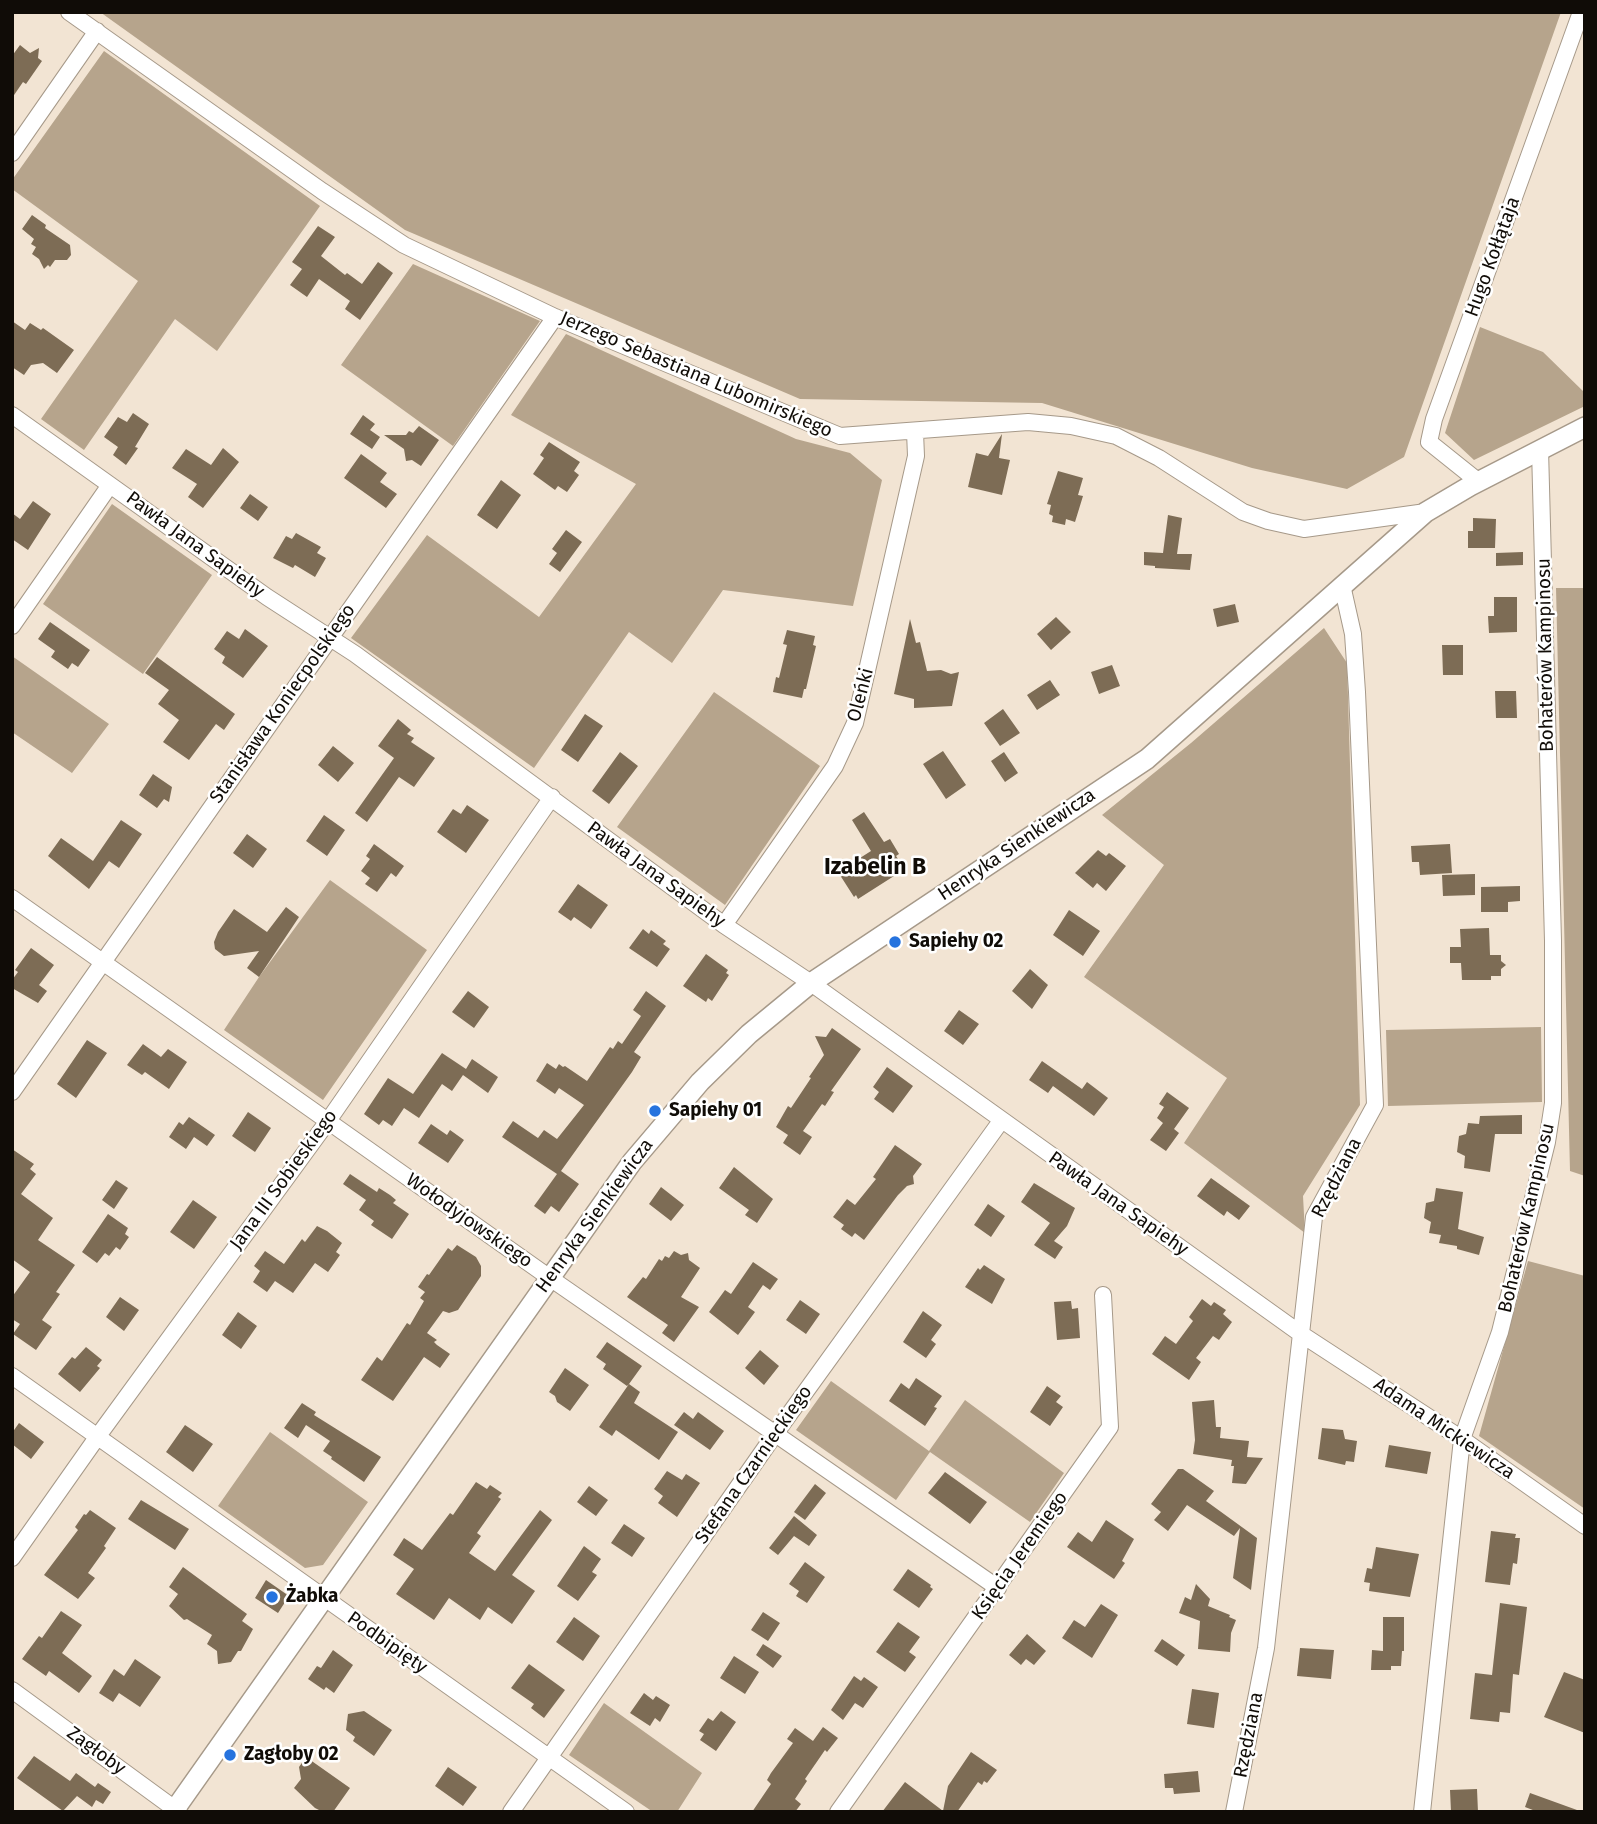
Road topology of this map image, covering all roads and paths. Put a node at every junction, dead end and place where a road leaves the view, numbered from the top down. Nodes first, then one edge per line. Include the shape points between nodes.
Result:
1 (69, 12) edge
2 (1581, 12) edge
3 (97, 30) junction
4 (12, 153) edge
5 (555, 317) junction
6 (12, 415) edge
7 (1585, 427) edge
8 (915, 432) junction
9 (1540, 449) junction
10 (1479, 482) junction
11 (110, 485) junction
12 (1426, 512) junction
13 (1342, 585) junction
14 (12, 626) edge
15 (329, 639) junction
16 (552, 797) junction
17 (12, 898) edge
18 (724, 925) junction
19 (102, 963) junction
20 (811, 983) junction
21 (12, 1093) edge
22 (328, 1121) junction
23 (1001, 1121) junction
24 (550, 1278) junction
25 (1103, 1295) dead end
26 (1301, 1334) junction
27 (12, 1376) edge
28 (775, 1434) junction
29 (98, 1436) junction
30 (1462, 1439) junction
31 (1585, 1526) edge
32 (12, 1559) edge
33 (998, 1588) junction
34 (324, 1598) junction
35 (12, 1690) edge
36 (549, 1758) junction
37 (852, 1793) junction
38 (176, 1811) edge
39 (511, 1812) edge
40 (626, 1812) edge
41 (838, 1812) edge
42 (857, 1812) edge
43 (1234, 1812) edge
44 (1422, 1812) edge

1 - 3 street, Jerzego Sebastiana Lubomirskiego
2 - 10 street, Hugo Kołłątaja via 1429,442
3 - 4 street
3 - 5 street, Jerzego Sebastiana Lubomirskiego via 404,245
5 - 8 street, Jerzego Sebastiana Lubomirskiego via 840,436
5 - 15 street, Stanisława Koniecpolskiego
6 - 11 street, Pawła Jana Sapiehy
7 - 9 street, Henryka Sienkiewicza
8 - 12 street, Jerzego Sebastiana Lubomirskiego via 1028,422 1116,436 1243,512 1304,529
8 - 18 street, Oleńki via 916,456 855,723 835,766
9 - 10 street, Henryka Sienkiewicza
9 - 30 street, Bohaterów Kampinosu via 1553,1102 1500,1332
10 - 12 street, Henryka Sienkiewicza
11 - 14 street
11 - 15 street, Pawła Jana Sapiehy
12 - 13 street, Henryka Sienkiewicza
13 - 20 street, Henryka Sienkiewicza via 1147,759
13 - 26 street, Rzędziana via 1353,634 1356,680 1375,1105 1314,1217
15 - 16 street, Pawła Jana Sapiehy
15 - 19 street, Stanisława Koniecpolskiego
16 - 18 street, Pawła Jana Sapiehy
16 - 22 street, Jana III Sobieskiego
17 - 19 street, Wołodyjowskiego
18 - 20 street, Pawła Jana Sapiehy
19 - 21 street, Stanisława Koniecpolskiego
19 - 22 street, Wołodyjowskiego
20 - 23 street, Pawła Jana Sapiehy
20 - 24 street, Henryka Sienkiewicza via 749,1034 663,1123
22 - 24 street, Wołodyjowskiego
22 - 29 street, Jana III Sobieskiego
23 - 26 street, Pawła Jana Sapiehy
23 - 28 street, Stefana Czarnieckiego
24 - 28 street, Wołodyjowskiego
24 - 34 street, Henryka Sienkiewicza
25 - 33 street, Księcia Jeremiego via 1110,1427
26 - 30 street, Adama Mickiewicza
26 - 43 street, Rzędziana via 1266,1648
27 - 29 street, Podbipięty
28 - 33 street, Wołodyjowskiego
28 - 36 street, Stefana Czarnieckiego
29 - 32 street, Jana III Sobieskiego
29 - 34 street, Podbipięty
30 - 31 street, Adama Mickiewicza
30 - 44 street, Bohaterów Kampinosu
33 - 37 street, Księcia Jeremiego
34 - 36 street, Podbipięty
34 - 38 street, Henryka Sienkiewicza
35 - 38 street, Zagłoby
36 - 39 street, Stefana Czarnieckiego
36 - 40 street, Podbipięty
37 - 41 street, Księcia Jeremiego
37 - 42 street

